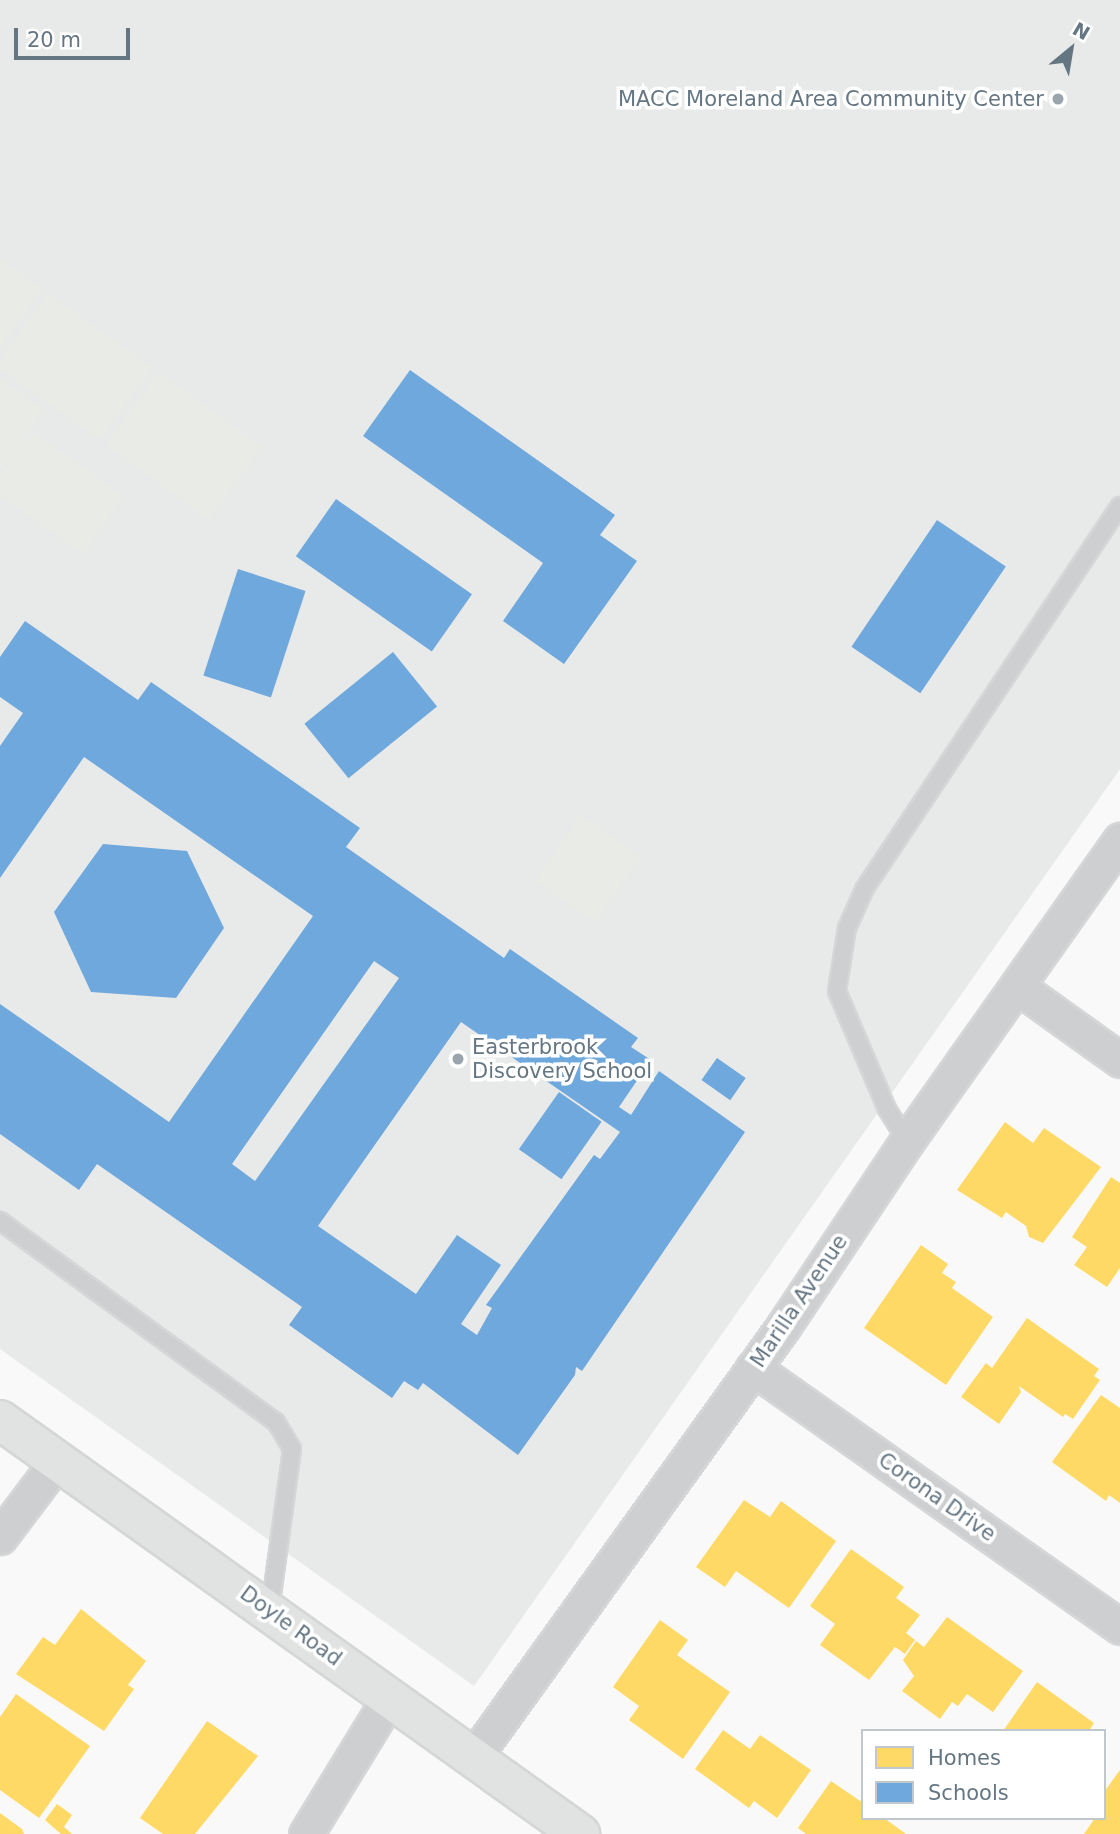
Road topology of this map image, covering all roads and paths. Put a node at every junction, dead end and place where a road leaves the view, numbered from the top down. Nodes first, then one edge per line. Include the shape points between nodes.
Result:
1 (1120, 506) edge
2 (1120, 840) edge
3 (1018, 987) junction
4 (1120, 1060) edge
5 (906, 1141) junction
6 (0, 1221) edge
7 (753, 1368) junction
8 (0, 1420) edge
9 (58, 1460) junction
10 (0, 1537) edge
11 (270, 1610) junction
12 (1120, 1627) edge
13 (390, 1697) junction
14 (473, 1758) junction
15 (306, 1834) edge
16 (580, 1834) edge

1 - 5 lane via 865,888 847,929 837,991 873,1081
2 - 3 street, Marilla Avenue
3 - 4 street
3 - 5 street, Marilla Avenue
5 - 7 street, Marilla Avenue
6 - 11 lane via 276,1422 292,1449
7 - 12 street, Corona Drive
7 - 14 street, Marilla Avenue
8 - 9 main road, Doyle Road
9 - 10 street
9 - 11 main road, Doyle Road
11 - 13 main road, Doyle Road
13 - 14 main road, Doyle Road
13 - 15 street
14 - 16 main road, Doyle Road

